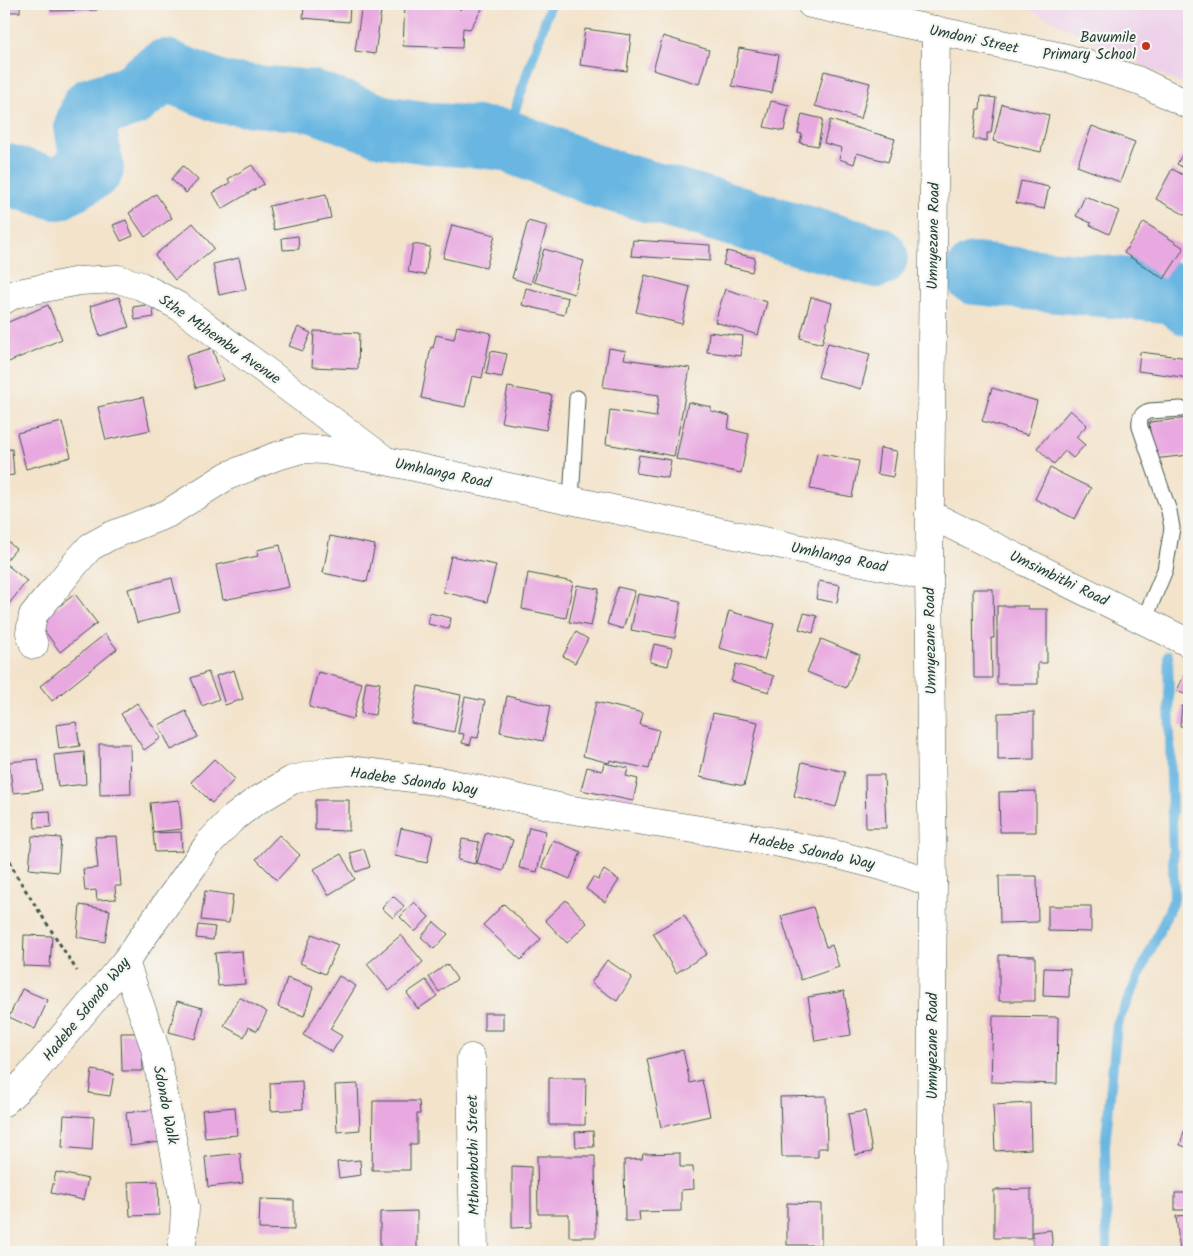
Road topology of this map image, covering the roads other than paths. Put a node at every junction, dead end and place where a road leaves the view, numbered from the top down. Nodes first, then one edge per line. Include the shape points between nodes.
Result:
1 (811, 4) edge
2 (936, 30) junction
3 (1189, 105) edge
4 (4, 300) edge
5 (577, 398) dead end
6 (1181, 409) dead end
7 (386, 461) junction
8 (571, 500) junction
9 (930, 514) junction
10 (929, 576) junction
11 (1144, 620) junction
12 (1189, 642) edge
13 (34, 645) dead end
14 (932, 883) junction
15 (125, 962) junction
16 (471, 1058) dead end
17 (4, 1102) edge
18 (181, 1252) edge
19 (474, 1252) edge
20 (930, 1252) edge

1 - 2 street, Umdoni Street
2 - 3 street, Umdoni Street via 1067,58 1137,80
2 - 9 street, Umnyezane Road
4 - 7 street, Sthe Mthembu Avenue via 14,294 78,281 118,279 141,286 180,307
5 - 8 lane
6 - 11 lane via 1144,412 1140,421 1172,528 1165,570
7 - 8 street, Umhlanga Road
7 - 13 street, Umhlanga Road via 301,449 227,476 167,514 110,536 90,547 33,615 30,632
8 - 10 street, Umhlanga Road
9 - 10 street, Umnyezane Road
9 - 11 street, Umsimbithi Road
10 - 14 street, Umnyezane Road
11 - 12 street, Umsimbithi Road
14 - 15 street, Hadebe Sdondo Way via 881,866 770,841 567,809 444,782 349,770 326,772 292,780 231,820 210,842
14 - 20 street, Umnyezane Road
15 - 17 street, Hadebe Sdondo Way via 27,1080
15 - 18 street, Sdondo Walk via 157,1058 184,1207
16 - 19 street, Mthombothi Street

